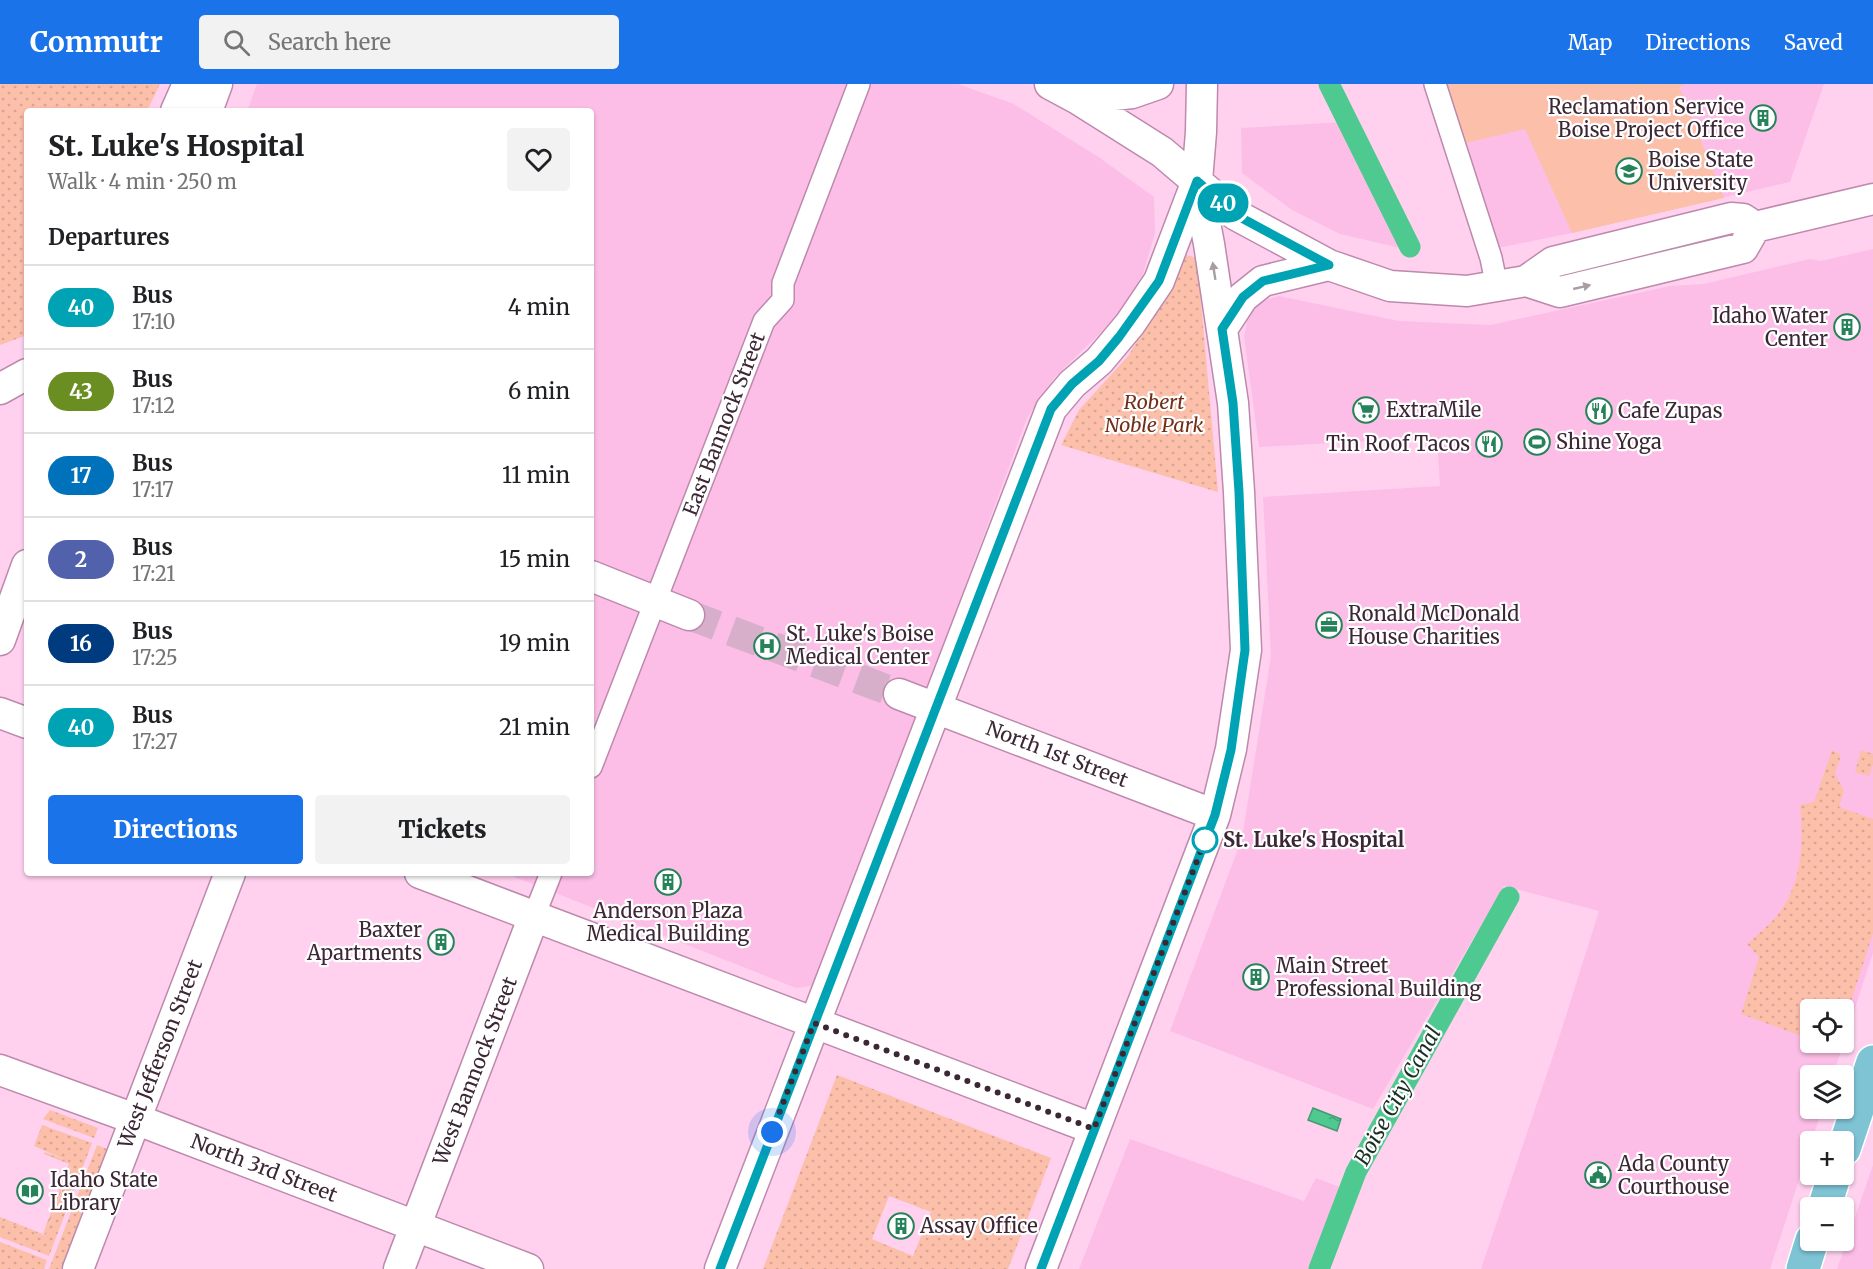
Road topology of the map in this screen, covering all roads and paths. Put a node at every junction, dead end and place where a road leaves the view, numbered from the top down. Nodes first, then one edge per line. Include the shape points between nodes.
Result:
1 (188, 84) edge
2 (217, 84) edge
3 (859, 84) edge
4 (1050, 84) edge
5 (1158, 84) edge
6 (1202, 84) edge
7 (1435, 84) edge
8 (1078, 99) junction
9 (177, 108) edge
10 (208, 108) edge
11 (1197, 181) junction
12 (1873, 199) edge
13 (1755, 227) junction
14 (1609, 248) junction
15 (1686, 263) junction
16 (1329, 265) junction
17 (1526, 281) junction
18 (1497, 287) junction
19 (1222, 329) junction
20 (24, 573) edge
21 (594, 577) edge
22 (655, 601) junction
23 (689, 615) tunnel mouth
24 (0, 640) edge
25 (899, 694) tunnel mouth
26 (935, 708) junction
27 (0, 713) edge
28 (24, 722) edge
29 (594, 759) edge
30 (1215, 815) junction
31 (229, 876) edge
32 (428, 876) edge
33 (550, 876) edge
34 (534, 916) junction
35 (814, 1023) junction
36 (0, 1070) edge
37 (1868, 1076) edge
38 (135, 1119) junction
39 (1094, 1129) junction
40 (1850, 1131) edge
41 (415, 1226) junction
42 (1809, 1251) edge
43 (78, 1269) edge
44 (399, 1269) edge
45 (528, 1269) edge
46 (720, 1269) edge
47 (1041, 1269) edge
48 (1803, 1269) edge

1 - 9 main road
2 - 10 main road
3 - 22 street, East Bannock Street via 783,283 783,300 764,321
4 - 8 main road
5 - 8 main road via 1132,93
6 - 11 main road
7 - 18 street
8 - 11 main road via 1162,152
11 - 16 main road via 1236,215
19 -> 11 main road
11 - 26 main road via 1159,281 1099,361 1051,409
12 - 13 main road
13 - 14 main road via 1743,219 1731,218
13 - 15 main road via 1743,248
14 - 15 main road via 1625,257 1671,250 1679,252
14 - 17 main road via 1552,262
17 -> 15 main road via 1560,292
16 - 18 main road via 1393,286 1467,291
16 - 19 main road via 1263,281 1243,297
17 - 18 main road
19 - 30 main road via 1233,403 1245,650 1231,750
20 - 24 main road
21 - 22 main road
22 - 23 main road
22 - 29 street
25 - 26 main road, North 1st Street
26 - 30 main road, North 1st Street
26 - 35 main road
27 - 28 main road
30 - 39 main road
31 - 38 main road, West Jefferson Street
32 - 34 main road
33 - 34 street, West Bannock Street
34 - 35 main road
34 - 41 main road, West Bannock Street
35 - 39 main road
35 - 46 main road
36 - 38 main road, North 3rd Street
37 - 40 main road
38 - 41 main road, North 3rd Street
38 - 43 main road, West Jefferson Street
39 - 47 main road
41 - 44 main road, West Bannock Street
41 - 45 main road, North 3rd Street
42 - 48 main road

